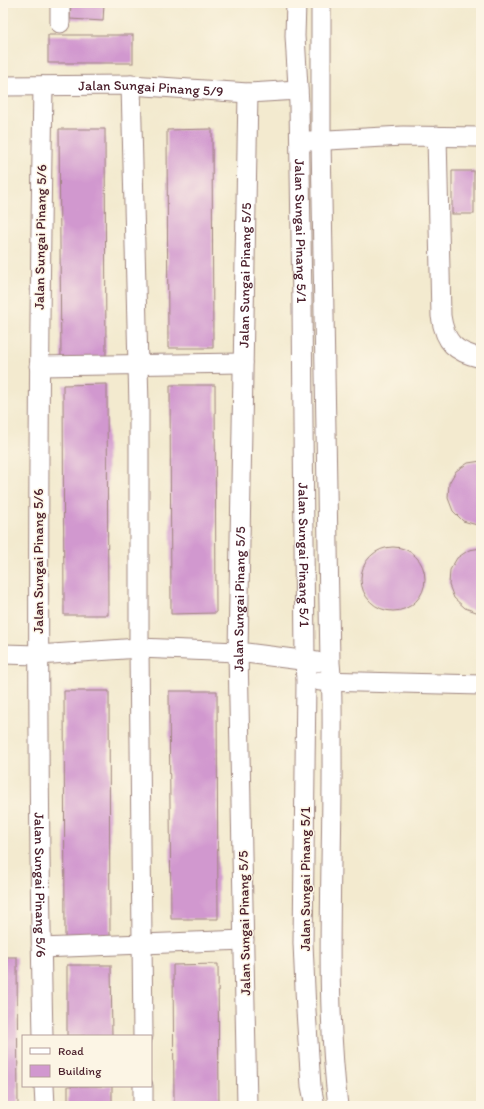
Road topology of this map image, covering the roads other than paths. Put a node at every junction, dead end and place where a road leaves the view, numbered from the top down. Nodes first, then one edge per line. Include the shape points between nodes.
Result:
1 (60, 3) edge
2 (296, 3) edge
3 (321, 3) edge
4 (60, 23) dead end
5 (131, 85) junction
6 (3, 86) edge
7 (43, 86) junction
8 (298, 90) junction
9 (248, 93) junction
10 (437, 136) junction
11 (481, 137) edge
12 (321, 140) junction
13 (299, 142) junction
14 (481, 358) edge
15 (243, 362) junction
16 (138, 364) junction
17 (39, 366) junction
18 (139, 648) junction
19 (238, 652) junction
20 (3, 654) edge
21 (38, 655) junction
22 (305, 661) junction
23 (330, 663) junction
24 (306, 681) junction
25 (332, 682) junction
26 (481, 685) edge
27 (244, 940) junction
28 (142, 945) junction
29 (41, 948) junction
30 (43, 1035) edge
31 (143, 1035) edge
32 (44, 1087) edge
33 (143, 1087) edge
34 (45, 1106) edge
35 (143, 1106) edge
36 (247, 1106) edge
37 (315, 1106) edge
38 (338, 1106) edge

1 - 4 street
2 - 8 street, Jalan Sungai Pinang 5/1
3 - 12 street, Jalan Sungai Pinang 5/1
5 - 7 street, Jalan Sungai Pinang 5/9
5 - 9 street, Jalan Sungai Pinang 5/9
5 - 16 street
6 - 7 street, Jalan Sungai Pinang 5/9
7 - 17 street, Jalan Sungai Pinang 5/6
8 - 9 street, Jalan Sungai Pinang 5/9
8 - 13 street, Jalan Sungai Pinang 5/1
9 - 15 street, Jalan Sungai Pinang 5/5
10 - 11 street
10 - 12 street
10 - 14 street via 443,331 456,348
12 - 13 street
12 - 23 street, Jalan Sungai Pinang 5/1
13 - 22 street, Jalan Sungai Pinang 5/1
15 - 16 street
15 - 19 street, Jalan Sungai Pinang 5/5
16 - 17 street
16 - 18 street
17 - 21 street, Jalan Sungai Pinang 5/6
18 - 19 street
18 - 21 street
18 - 28 street
19 - 22 street
19 - 27 street, Jalan Sungai Pinang 5/5
20 - 21 street
21 - 29 street, Jalan Sungai Pinang 5/6
22 - 23 street
22 - 24 street, Jalan Sungai Pinang 5/1
23 - 25 street, Jalan Sungai Pinang 5/1
24 - 25 street
24 - 37 street, Jalan Sungai Pinang 5/1 via 303,943 308,1048
25 - 26 street
25 - 38 street, Jalan Sungai Pinang 5/1 via 330,980
27 - 28 street
27 - 36 street, Jalan Sungai Pinang 5/5
28 - 29 street
28 - 31 street
29 - 30 street, Jalan Sungai Pinang 5/6
32 - 34 street
33 - 35 street

